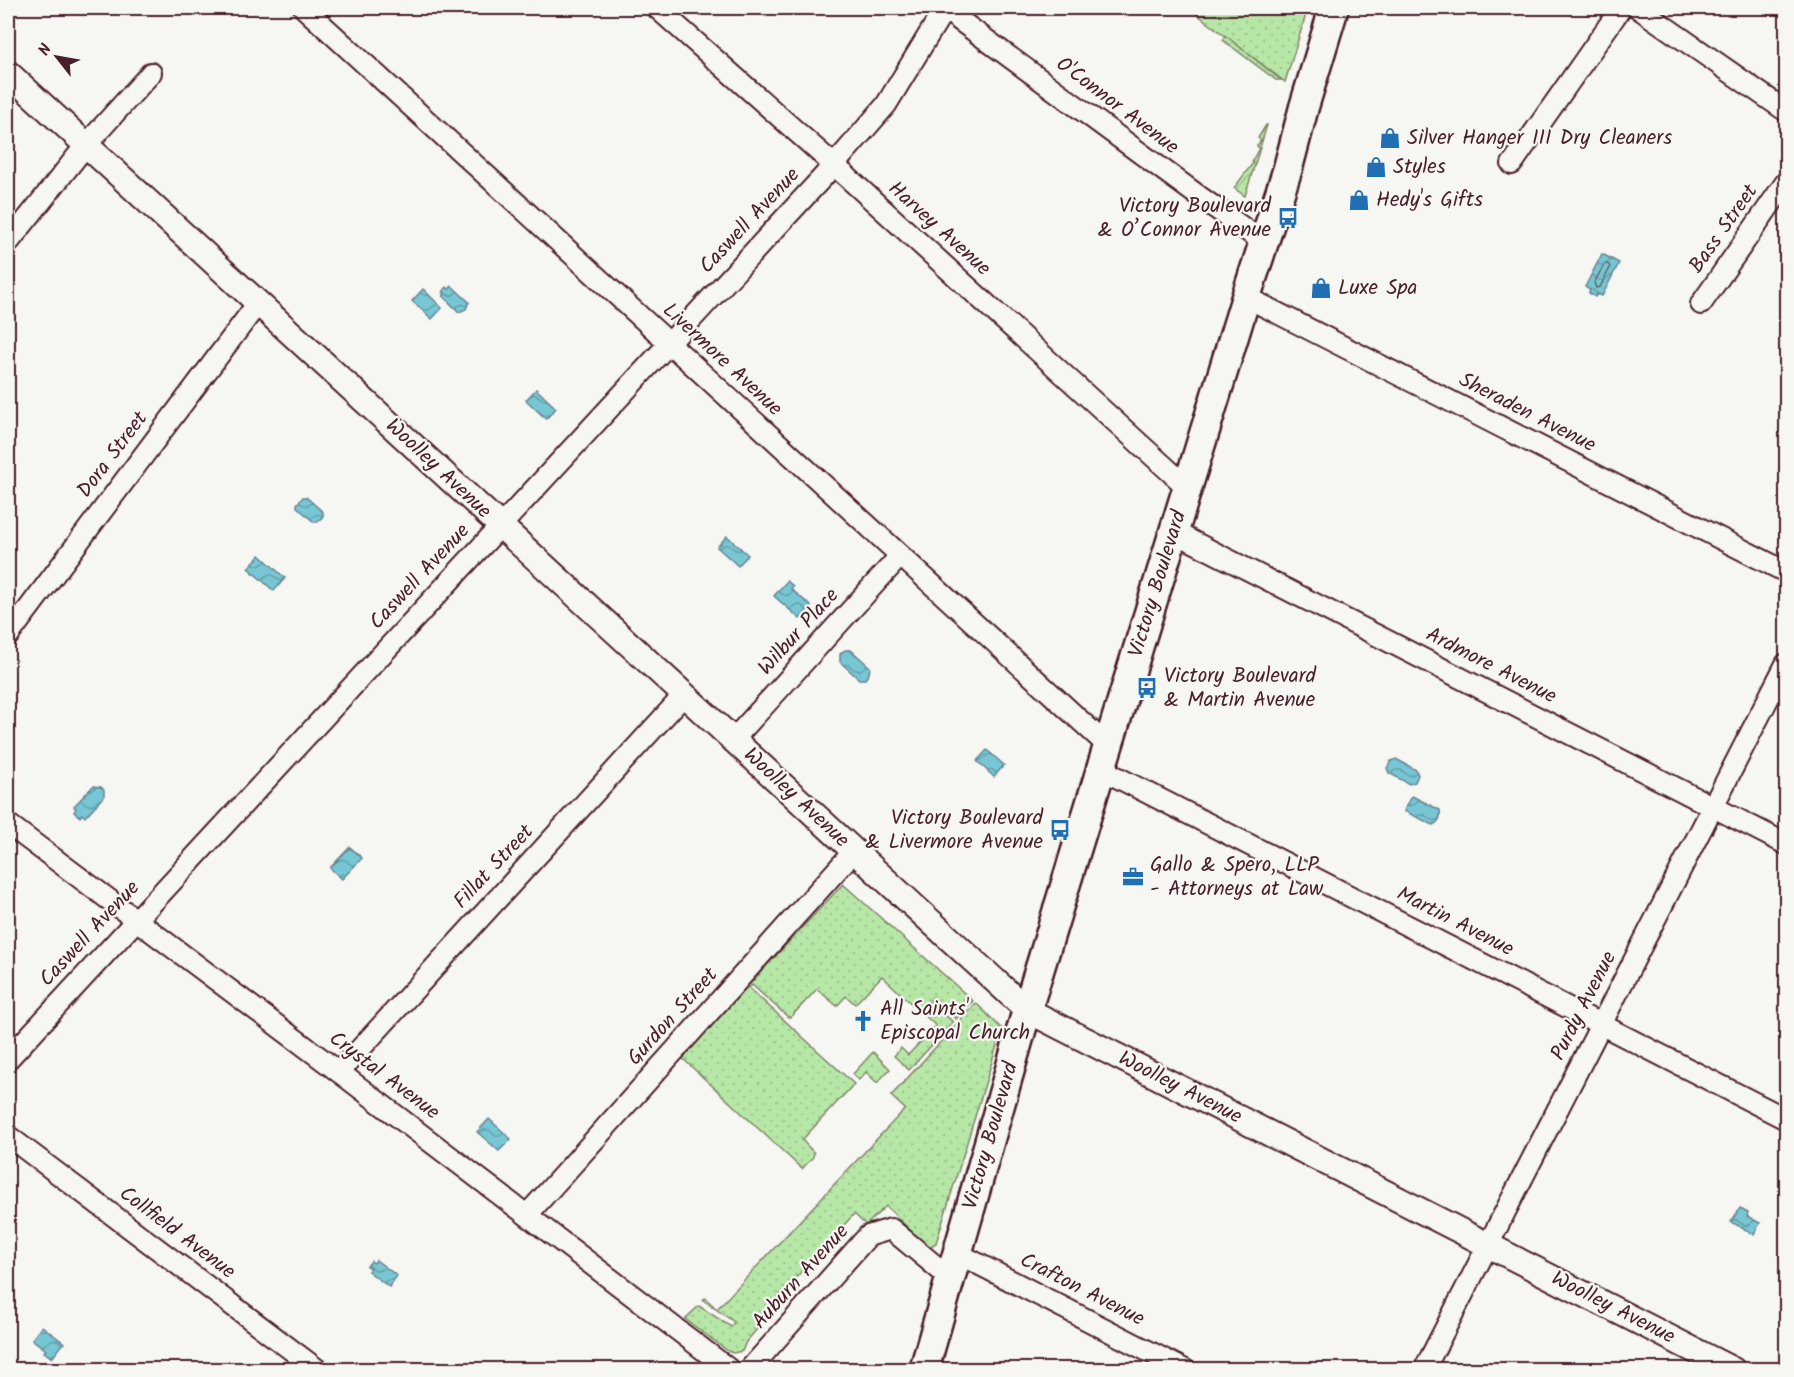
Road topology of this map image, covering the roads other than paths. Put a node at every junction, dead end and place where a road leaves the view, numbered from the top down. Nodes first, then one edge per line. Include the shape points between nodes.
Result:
1 (304, 8) edge
2 (657, 8) edge
3 (944, 8) edge
4 (1334, 8) edge
5 (1621, 8) edge
6 (1638, 8) edge
7 (8, 73) edge
8 (151, 73) dead end
9 (1786, 111) edge
10 (86, 145) junction
11 (1512, 164) dead end
12 (834, 165) junction
13 (1786, 182) edge
14 (1263, 242) junction
15 (8, 243) edge
16 (1246, 297) junction
17 (258, 303) junction
18 (1701, 304) dead end
19 (669, 344) junction
20 (1187, 487) junction
21 (500, 526) junction
22 (1174, 532) junction
23 (900, 556) junction
24 (1786, 572) edge
25 (8, 636) edge
26 (1786, 664) edge
27 (684, 695) junction
28 (733, 740) junction
29 (1105, 757) junction
30 (1713, 807) junction
31 (8, 824) edge
32 (1786, 844) edge
33 (854, 851) junction
34 (136, 919) junction
35 (1027, 1010) junction
36 (1601, 1024) junction
37 (8, 1059) edge
38 (339, 1072) junction
39 (1786, 1119) edge
40 (8, 1136) edge
41 (527, 1215) junction
42 (1488, 1245) junction
43 (953, 1266) junction
44 (318, 1370) edge
45 (730, 1370) edge
46 (749, 1370) edge
47 (924, 1370) edge
48 (1185, 1370) edge
49 (1424, 1370) edge
50 (1733, 1370) edge

1 - 19 street, Livermore Avenue
2 - 12 street, Harvey Avenue
3 - 12 street, Caswell Avenue via 886,105
3 - 14 street, O'Connor Avenue
4 - 14 main road, Victory Boulevard
5 - 11 street
6 - 9 street
7 - 10 street, Woolley Avenue
8 - 10 street
10 - 15 street
10 - 17 street, Woolley Avenue
12 - 19 street, Caswell Avenue
12 - 20 street, Harvey Avenue
13 - 18 street, Bass Street
14 - 16 main road, Victory Boulevard
16 - 20 main road, Victory Boulevard
16 - 24 street, Sheraden Avenue
17 - 21 street, Woolley Avenue
17 - 25 street, Dora Street
19 - 21 street, Caswell Avenue
19 - 23 street, Livermore Avenue
20 - 22 main road, Victory Boulevard
21 - 27 street, Woolley Avenue
21 - 34 street, Caswell Avenue
22 - 29 main road, Victory Boulevard
22 - 30 street, Ardmore Avenue
23 - 28 street, Wilbur Place
23 - 29 street, Livermore Avenue
26 - 30 street, Purdy Avenue
27 - 28 street, Woolley Avenue
27 - 38 street, Fillat Street
28 - 33 street, Woolley Avenue
29 - 35 main road, Victory Boulevard
29 - 36 street, Martin Avenue
30 - 32 street, Ardmore Avenue
30 - 36 street, Purdy Avenue
31 - 34 street, Crystal Avenue
33 - 35 street, Woolley Avenue
33 - 41 street, Gurdon Street
34 - 37 street, Caswell Avenue
34 - 38 street, Crystal Avenue
35 - 42 street, Woolley Avenue
35 - 43 main road, Victory Boulevard
36 - 39 street, Martin Avenue
36 - 42 street, Purdy Avenue
38 - 41 street, Crystal Avenue
40 - 44 street, Collfield Avenue
41 - 45 street, Crystal Avenue
42 - 49 street, Purdy Avenue
42 - 50 street, Woolley Avenue
43 - 46 street, Auburn Avenue via 891,1229 868,1236
43 - 47 main road, Victory Boulevard
43 - 48 street, Crafton Avenue

